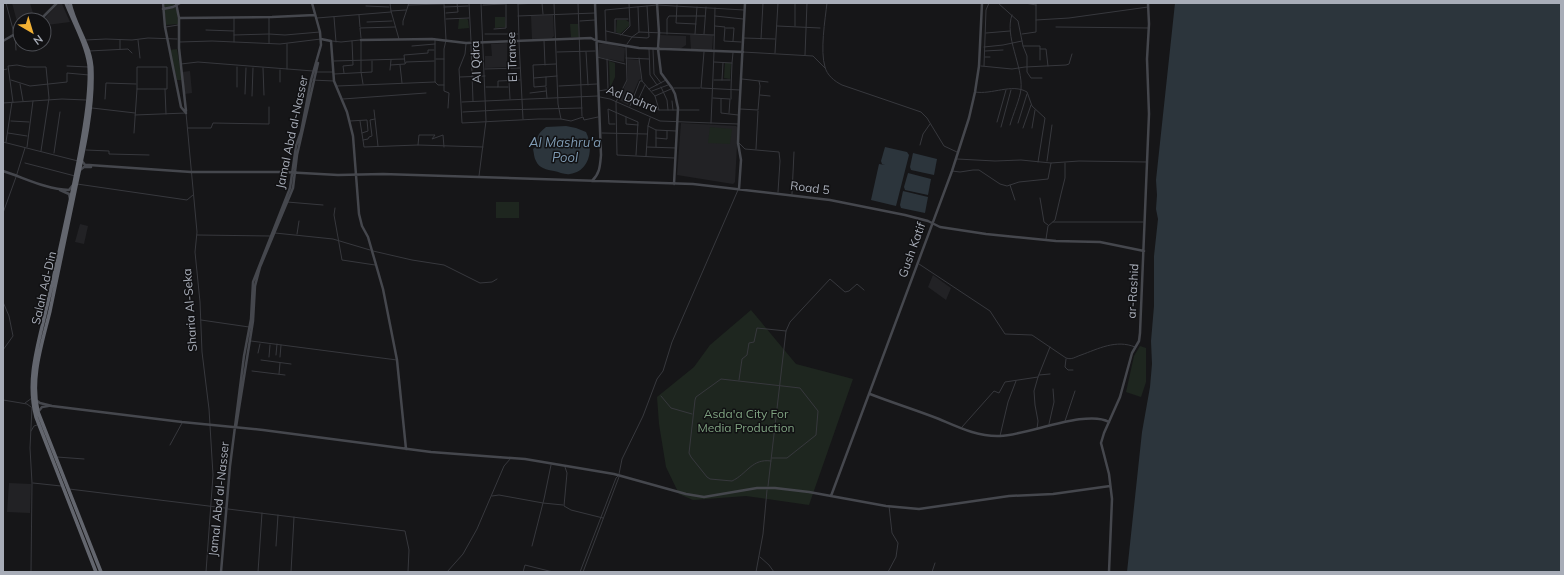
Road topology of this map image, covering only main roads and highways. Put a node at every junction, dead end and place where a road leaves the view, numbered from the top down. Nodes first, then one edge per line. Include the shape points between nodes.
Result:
1 (56, 3) edge
2 (163, 3) edge
3 (182, 3) edge
4 (312, 3) edge
5 (595, 3) edge
6 (745, 3) edge
7 (982, 3) edge
8 (1148, 3) edge
9 (66, 4) edge
10 (176, 4) edge
11 (657, 4) edge
12 (163, 9) junction
13 (177, 10) junction
14 (47, 12) edge
15 (316, 17) junction
16 (179, 18) junction
17 (12, 36) edge
18 (322, 39) junction
19 (361, 40) road end
20 (597, 41) junction
21 (3, 42) edge
22 (658, 49) junction
23 (743, 52) junction
24 (87, 123) junction
25 (85, 134) junction
26 (80, 161) junction
27 (93, 166) junction
28 (80, 170) junction
29 (3, 171) edge
30 (295, 173) junction
31 (356, 175) junction
32 (592, 181) junction
33 (75, 184) junction
34 (674, 184) junction
35 (59, 189) junction
36 (739, 189) junction
37 (70, 200) junction
38 (931, 224) junction
39 (273, 232) junction
40 (1144, 251) junction
41 (60, 253) junction
42 (248, 340) junction
43 (870, 394) junction
44 (34, 399) junction
45 (52, 406) junction
46 (38, 412) junction
47 (1109, 422) junction
48 (236, 427) junction
49 (406, 449) junction
50 (1110, 486) junction
51 (831, 496) junction
52 (84, 533) junction
53 (96, 572) edge
54 (101, 572) edge
55 (221, 572) edge
56 (1109, 572) edge

1 - 14 main road
2 - 12 main road, Sharia Al-Seka
3 - 10 main road
3 - 13 main road
4 - 15 main road, Jamal Abd al-Nasser
5 - 20 main road
6 - 23 main road
7 - 38 main road, Gush Katif via 975,92 952,171
8 - 40 main road, ar-Rashid via 1149,99
9 - 24 highway, Salah Ad-Din via 88,59
9 - 24 highway, Salah Ad-Din via 88,50 92,73
10 - 12 main road via 173,8
10 - 13 main road, Sharia Al-Seka
11 - 22 main road
12 - 16 main road, Sharia Al-Seka via 181,107 186,113
13 - 16 main road, Sharia Al-Seka
15 - 16 main road
15 - 18 main road, Jamal Abd al-Nasser
15 - 18 main road, Jamal Abd al-Nasser
17 - 21 main road
18 - 30 main road, Jamal Abd al-Nasser via 296,146
18 - 31 main road via 331,41 334,81 349,121 354,144
19 - 20 main road via 435,39 471,43 591,38
20 - 22 main road
20 - 32 main road, Ad Dahra via 600,169
22 - 23 main road
22 - 34 main road via 661,73 677,100
23 - 36 main road via 738,143 742,160
24 - 25 highway, Salah Ad-Din
25 - 26 highway, Salah Ad-Din
25 - 26 highway, Salah Ad-Din
26 - 27 main road
26 - 28 highway, Salah Ad-Din
26 - 33 highway, Salah Ad-Din
27 - 28 main road
27 - 30 main road via 191,172
28 - 33 highway, Salah Ad-Din
29 - 35 main road
30 - 31 main road
30 - 39 main road, Jamal Abd al-Nasser
31 - 32 main road
31 - 49 main road via 362,226 368,237 383,290 398,360
32 - 34 main road, Road 5
33 - 35 main road via 69,190
33 - 37 highway, Salah Ad-Din
33 - 41 highway, Salah Ad-Din
34 - 36 main road, Road 5
35 - 37 main road via 69,194
36 - 38 main road, Road 5 via 843,202 900,213
37 - 41 highway, Salah Ad-Din
38 - 40 main road, Road 5 via 999,236 1100,242
38 - 43 main road, Gush Katif
39 - 42 main road, Jamal Abd al-Nasser via 257,276 253,321
39 - 42 main road, Jamal Abd al-Nasser via 253,282
40 - 47 main road, ar-Rashid via 1140,333 1120,397
41 - 44 highway, Salah Ad-Din via 36,359
42 - 48 main road, Jamal Abd al-Nasser
43 - 47 main road via 980,434 1000,436 1095,418
43 - 51 main road, Gush Katif
44 - 45 main road
44 - 46 highway, Salah Ad-Din
44 - 52 highway, Salah Ad-Din via 40,426
45 - 46 main road via 42,407
45 - 48 main road
46 - 52 highway, Salah Ad-Din
47 - 50 main road, ar-Rashid via 1101,443
48 - 49 main road
48 - 55 main road, Jamal Abd al-Nasser
49 - 51 main road via 511,457 551,463 618,476 700,497 757,488
50 - 51 main road via 959,502 927,508 888,506
50 - 56 main road, ar-Rashid via 1112,499
52 - 53 highway, Salah Ad-Din
52 - 54 highway, Salah Ad-Din

